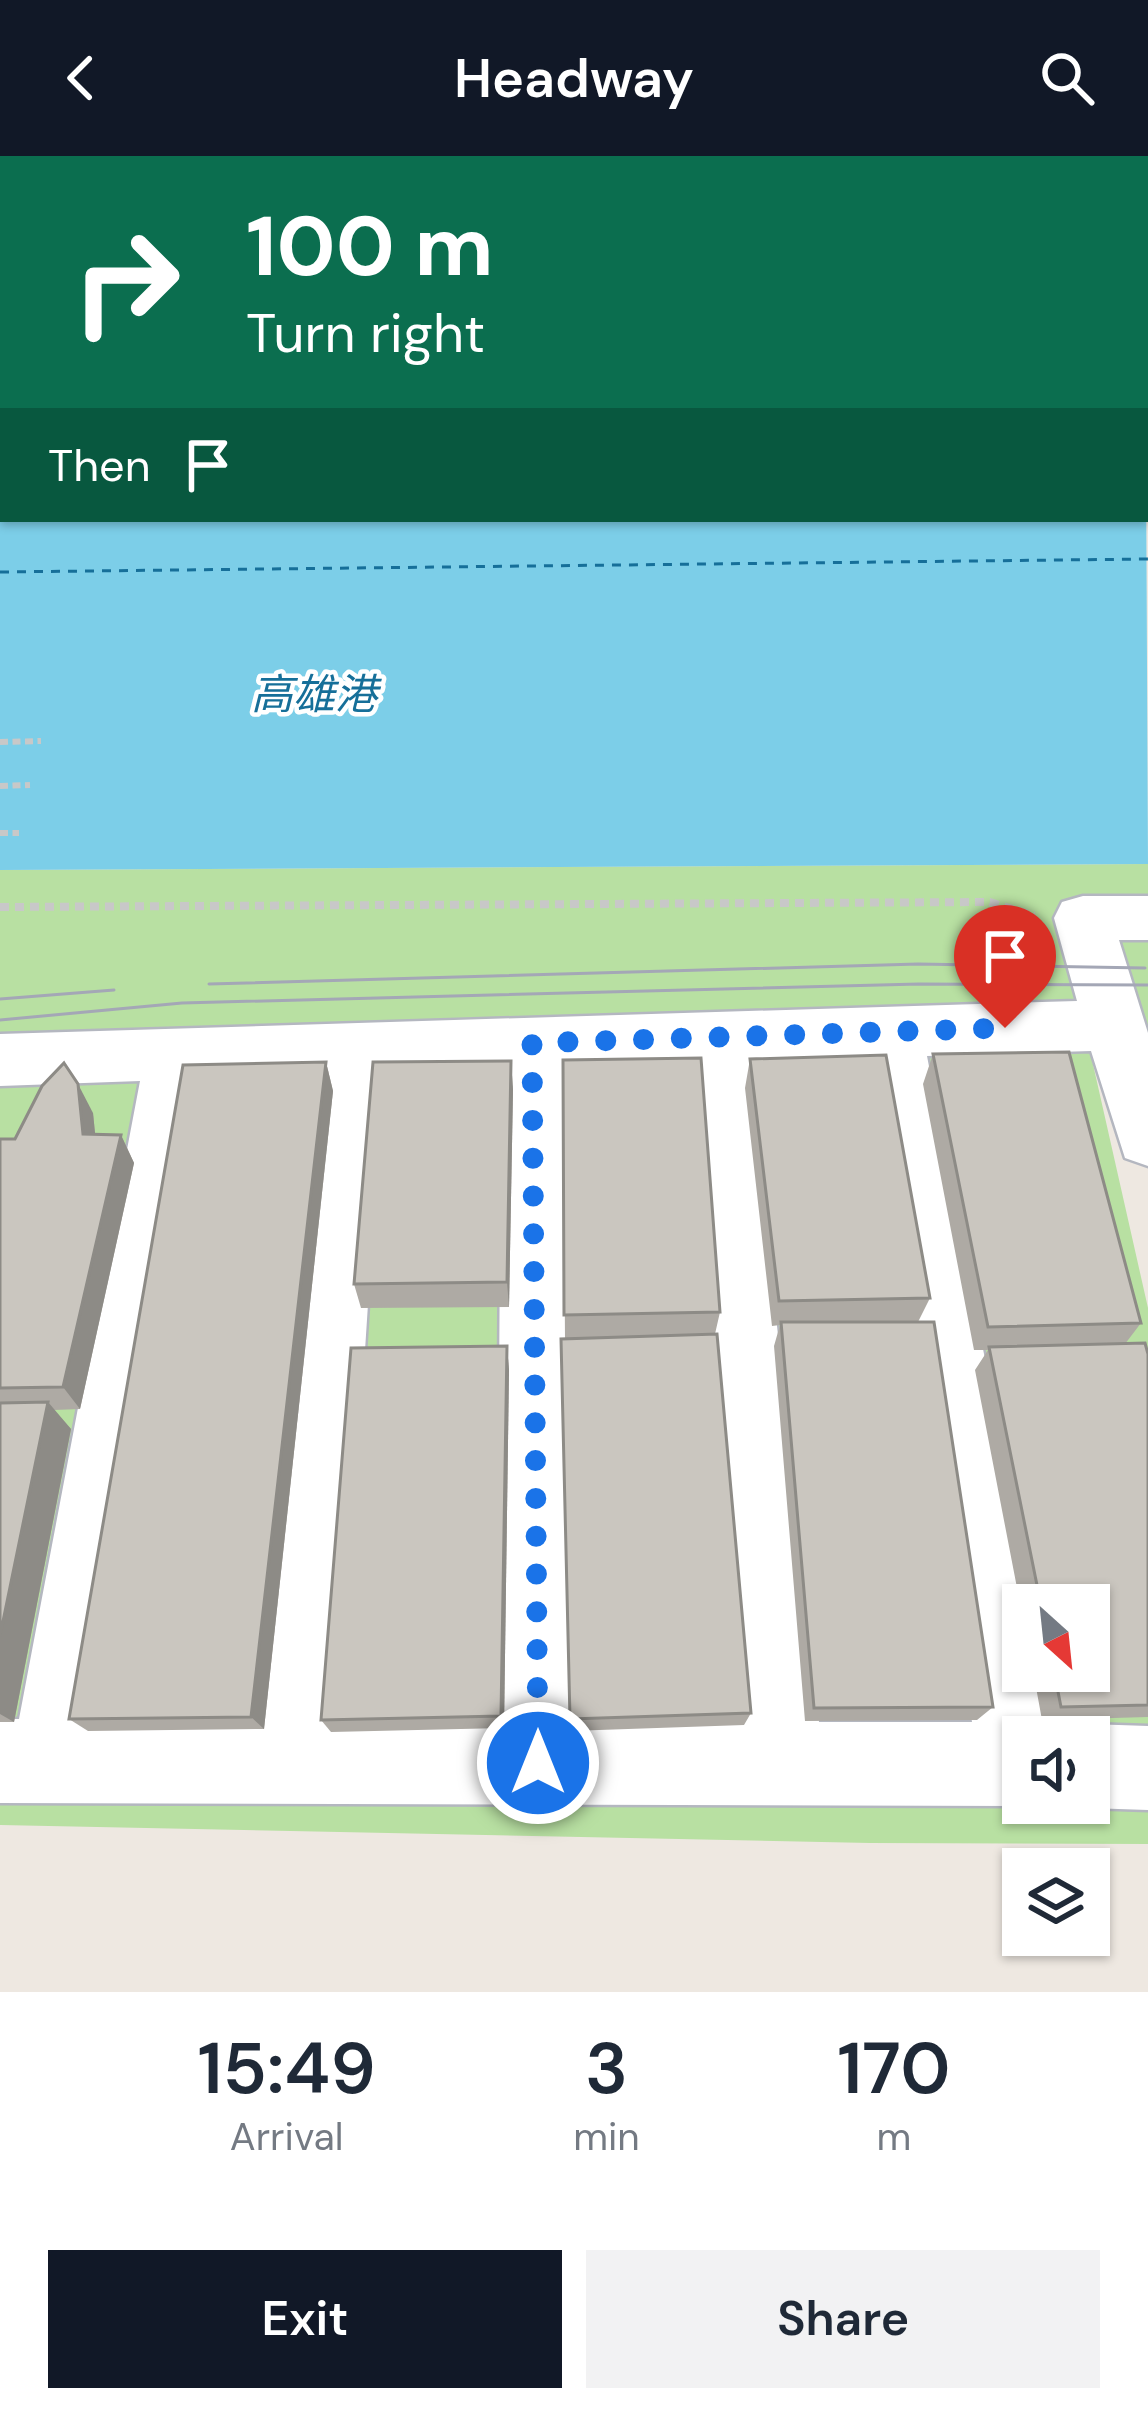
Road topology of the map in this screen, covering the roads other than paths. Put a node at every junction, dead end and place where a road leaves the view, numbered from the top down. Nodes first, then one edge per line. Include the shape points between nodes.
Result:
1 (1148, 918) edge
2 (891, 1031) junction
3 (1119, 1036) junction
4 (716, 1037) junction
5 (532, 1043) junction
6 (353, 1048) junction
7 (176, 1054) junction
8 (0, 1060) edge
9 (1148, 1138) edge
10 (1034, 1716) edge
11 (26, 1761) edge
12 (296, 1762) junction
13 (538, 1763) junction
14 (782, 1763) junction
15 (1002, 1765) edge
16 (1110, 1767) edge
17 (1148, 1768) edge

1 - 3 street via 1083,918
2 - 3 street
2 - 4 street
2 - 10 street
3 - 9 street
4 - 5 street
4 - 14 street
5 - 6 street
5 - 13 street
6 - 7 street
6 - 12 street
7 - 8 street
7 - 11 street
11 - 12 street
12 - 13 street
13 - 14 street
14 - 15 street
16 - 17 street

